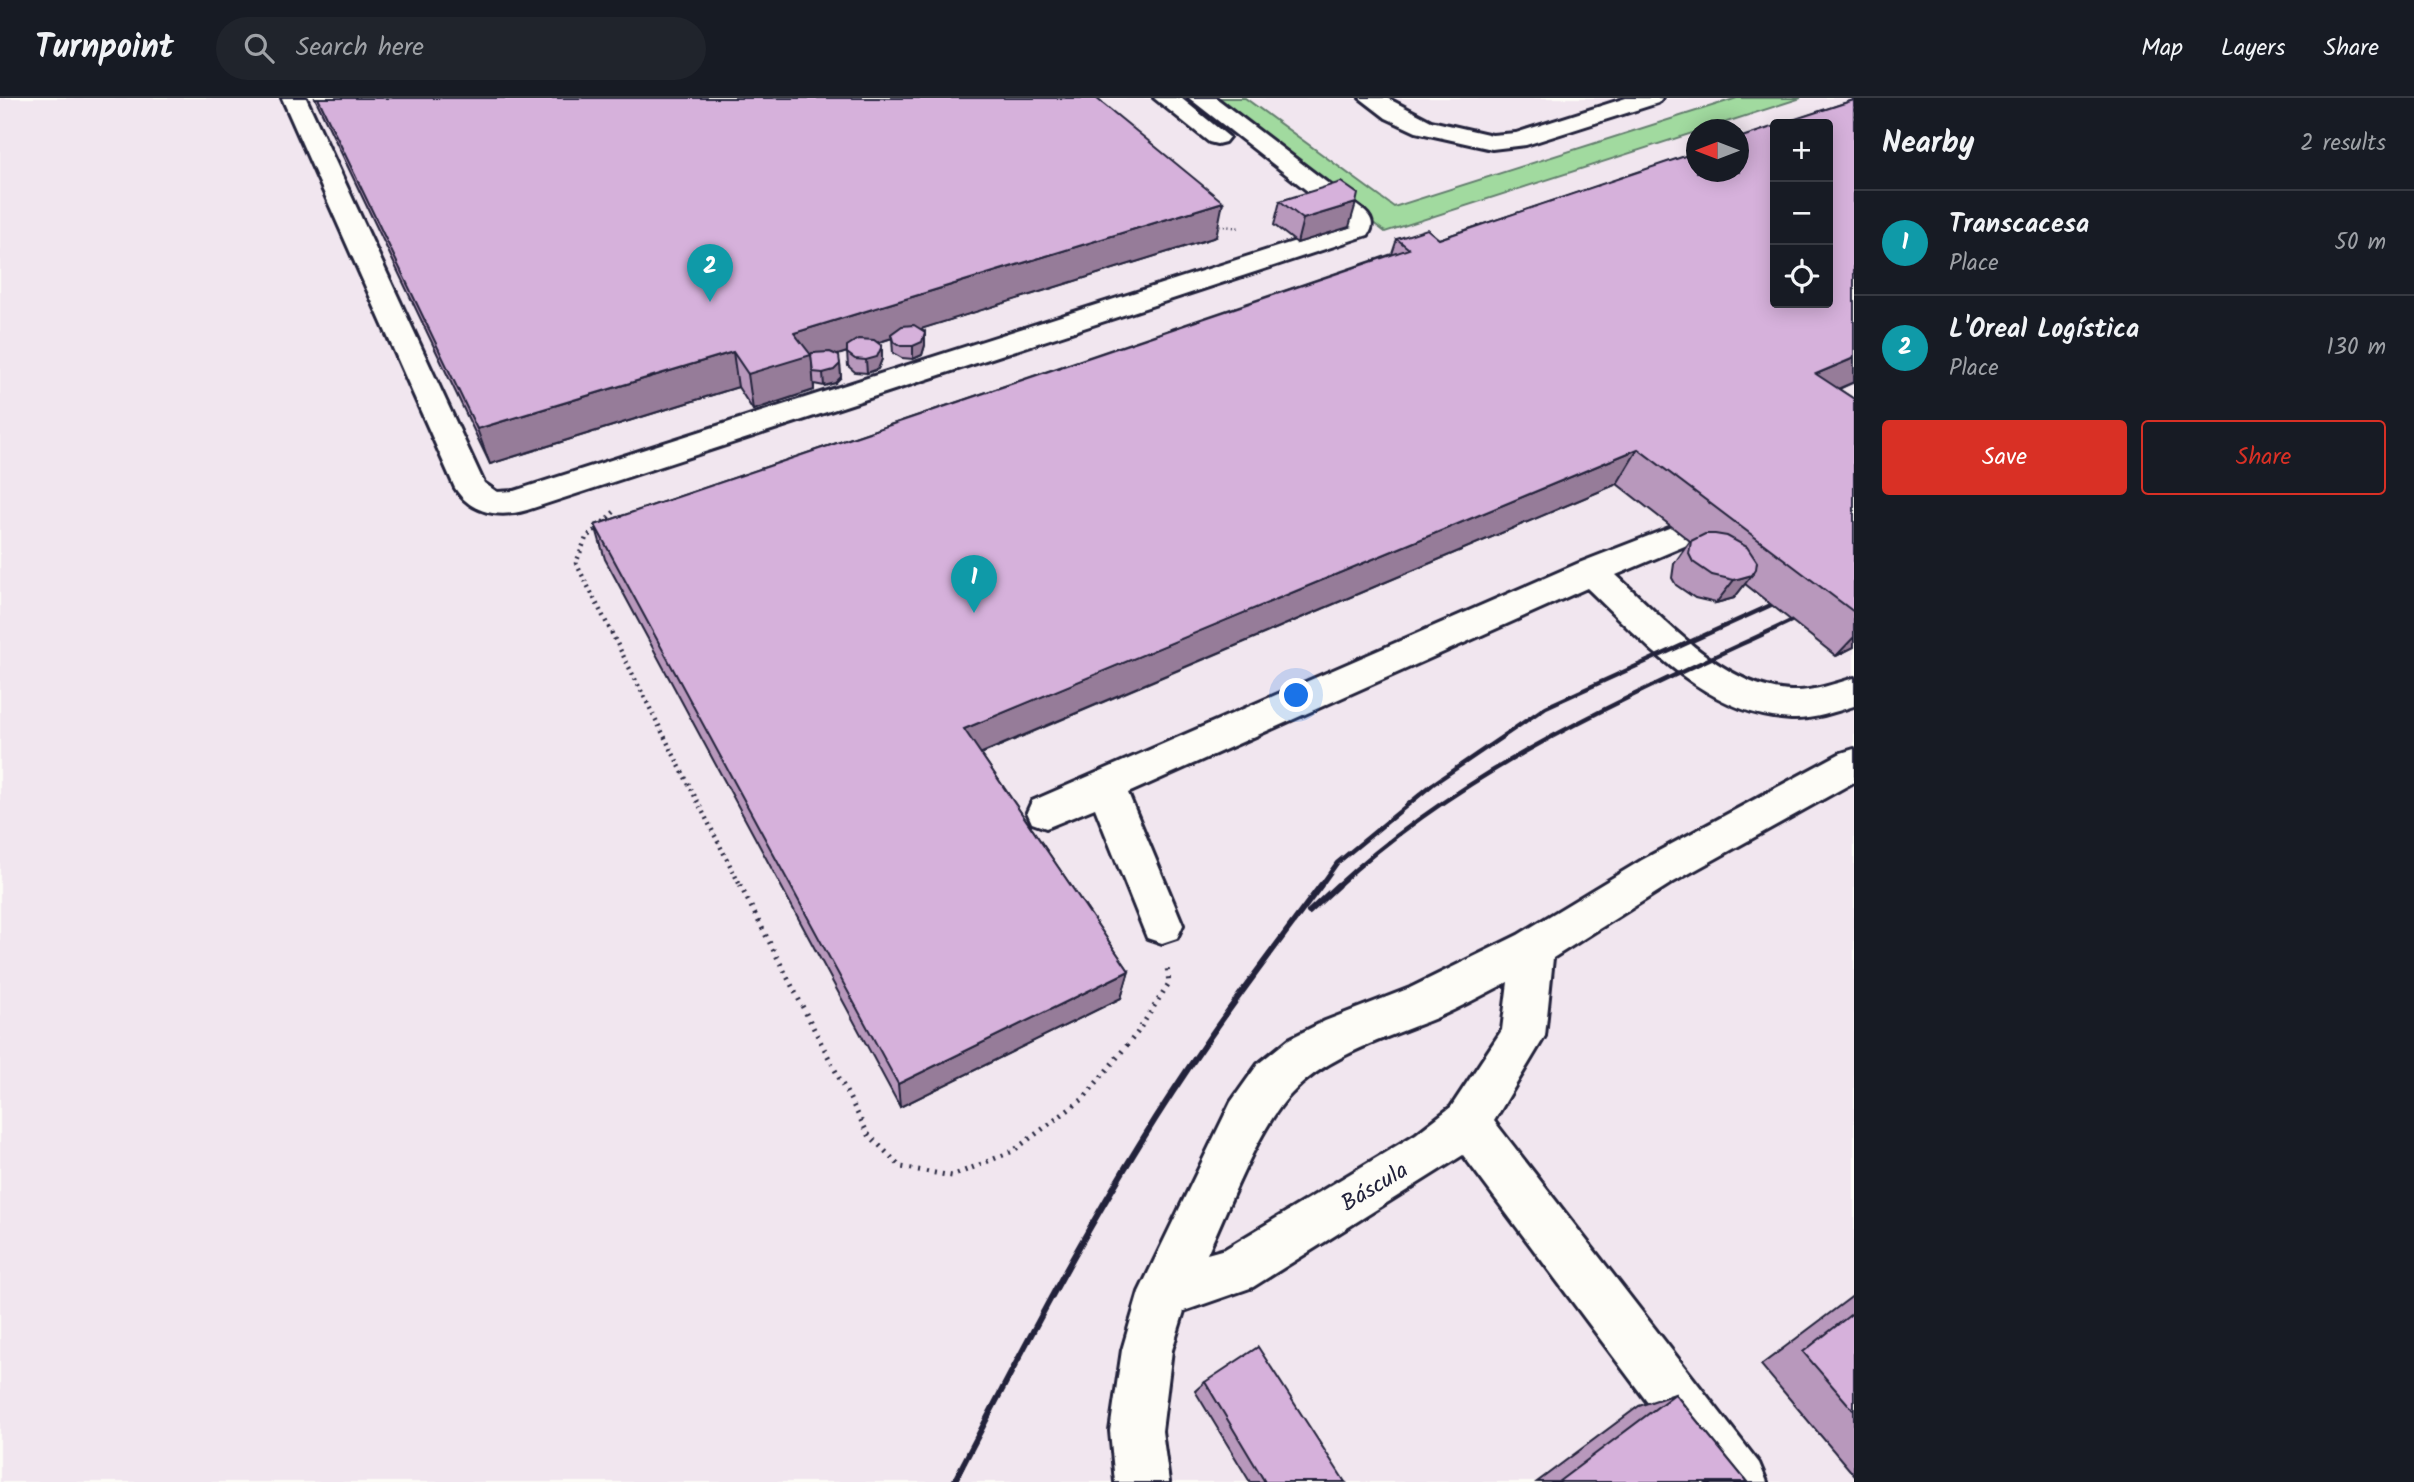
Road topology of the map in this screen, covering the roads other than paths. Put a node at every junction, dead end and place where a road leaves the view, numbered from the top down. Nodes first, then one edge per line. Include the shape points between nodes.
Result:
1 (294, 98) edge
2 (1167, 98) edge
3 (1200, 98) edge
4 (1373, 98) edge
5 (1650, 98) edge
6 (1307, 208) edge
7 (1682, 534) dead end
8 (1591, 572) junction
9 (1854, 692) edge
10 (1854, 764) edge
11 (1106, 786) junction
12 (1046, 812) dead end
13 (1161, 925) road end
14 (1533, 948) junction
15 (1449, 1137) junction
16 (1164, 1292) junction
17 (1142, 1482) edge
18 (1740, 1482) edge

1 - 3 lane via 471,488 488,503 502,504 1359,229 1355,216
2 - 6 lane
4 - 5 lane via 1424,127 1492,142 1518,140
7 - 8 lane
8 - 9 lane via 1696,666 1746,698 1790,705
8 - 11 lane
10 - 14 lane via 1656,872
11 - 12 lane
11 - 13 lane
14 - 15 lane via 1523,1036
14 - 16 lane via 1317,1048 1274,1079 1247,1118
15 - 16 lane, Báscula via 1236,1270
15 - 18 lane
16 - 17 lane via 1147,1350 1136,1431

